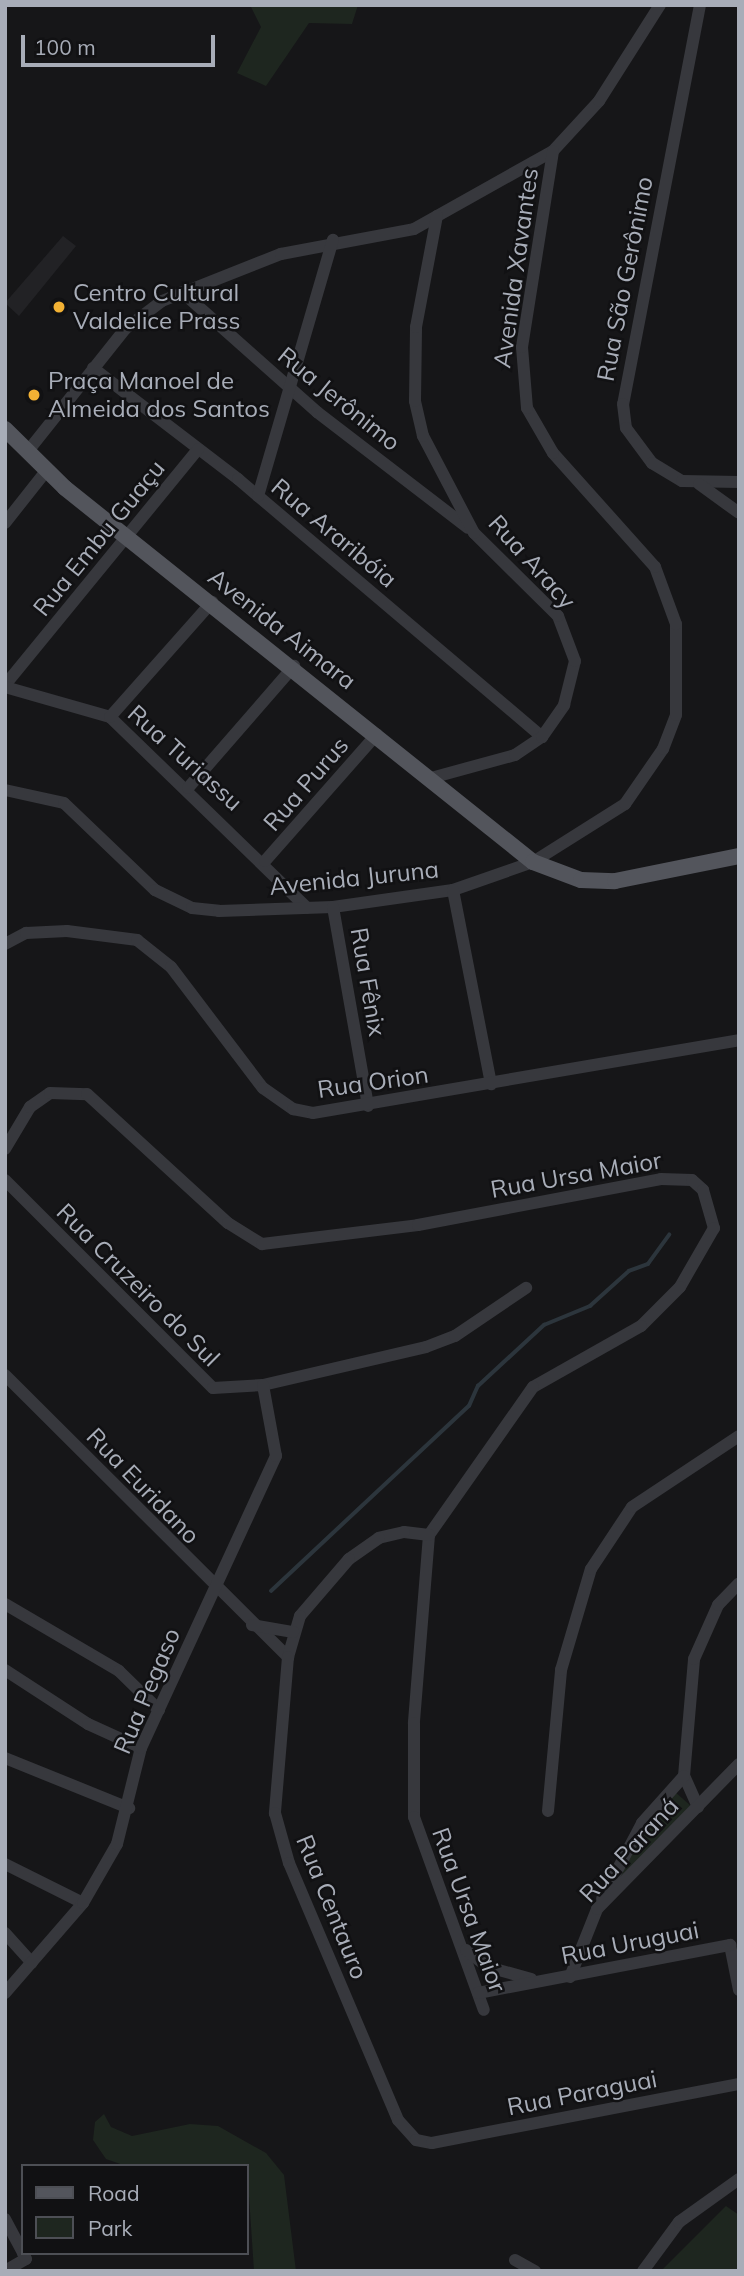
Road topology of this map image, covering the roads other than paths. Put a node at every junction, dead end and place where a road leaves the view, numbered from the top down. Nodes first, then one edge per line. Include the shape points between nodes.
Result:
1 (660, 5) edge
2 (700, 5) edge
3 (553, 151) junction
4 (438, 216) junction
5 (333, 240) junction
6 (182, 292) junction
7 (93, 368) junction
8 (293, 391) junction
9 (5, 429) edge
10 (198, 449) junction
11 (28, 452) junction
12 (46, 471) junction
13 (739, 482) edge
14 (699, 484) junction
15 (258, 496) junction
16 (739, 513) edge
17 (5, 523) edge
18 (474, 533) junction
19 (127, 536) junction
20 (212, 602) junction
21 (294, 666) junction
22 (5, 686) edge
23 (110, 717) junction
24 (377, 734) junction
25 (542, 737) junction
26 (431, 778) junction
27 (188, 788) junction
28 (5, 790) edge
29 (739, 856) edge
30 (265, 861) junction
31 (533, 862) junction
32 (453, 890) junction
33 (333, 907) junction
34 (307, 908) junction
35 (5, 944) edge
36 (739, 1040) edge
37 (491, 1084) junction
38 (368, 1107) junction
39 (5, 1149) edge
40 (5, 1181) edge
41 (526, 1288) dead end
42 (5, 1375) edge
43 (263, 1385) junction
44 (739, 1436) edge
45 (429, 1535) junction
46 (739, 1583) edge
47 (215, 1589) junction
48 (5, 1604) edge
49 (252, 1625) junction
50 (293, 1632) junction
51 (288, 1657) junction
52 (5, 1670) edge
53 (159, 1710) junction
54 (141, 1748) junction
55 (5, 1758) edge
56 (739, 1764) edge
57 (684, 1776) junction
58 (698, 1807) junction
59 (129, 1808) junction
60 (548, 1811) dead end
61 (5, 1864) edge
62 (83, 1903) junction
63 (597, 1909) junction
64 (5, 1933) edge
65 (734, 1940) edge
66 (463, 1947) junction
67 (32, 1963) junction
68 (570, 1977) junction
69 (538, 1981) junction
70 (739, 1990) edge
71 (5, 1993) edge
72 (478, 1993) junction
73 (484, 2010) dead end
74 (739, 2084) edge
75 (432, 2143) joint
76 (739, 2179) edge
77 (5, 2219) edge
78 (21, 2249) edge
79 (24, 2255) edge
80 (515, 2260) dead end
81 (5, 2271) edge
82 (535, 2271) edge
83 (643, 2271) edge

1 - 3 street via 599,101
2 - 14 street, Rua São Gerônimo via 622,404 638,450 669,474
3 - 4 street
3 - 31 street, Avenida Xavantes via 522,347 527,408 553,453 655,567 676,624 680,671 676,715 644,780 592,830
4 - 5 street via 398,234
4 - 18 street, Rua Aracy via 416,327 415,401 439,474
5 - 6 street
5 - 8 street
6 - 7 street via 141,314
6 - 8 street, Rua Jerônimo
7 - 10 street, Rua Araribóia
7 - 11 street
8 - 15 street
8 - 18 street, Rua Jerônimo
9 - 11 main road, Avenida Aimara
10 - 15 street, Rua Araribóia
10 - 19 street, Rua Embu Guaçu
11 - 12 main road, Avenida Aimara
12 - 17 street
12 - 19 main road, Avenida Aimara
13 - 14 street, Rua São Gerônimo
14 - 16 street
15 - 25 street, Rua Araribóia
18 - 25 street, Rua Aracy via 532,587 568,636 573,682
19 - 20 main road, Avenida Aimara
19 - 22 street, Rua Embu Guaçu
20 - 21 main road, Avenida Aimara
20 - 23 street
21 - 24 main road, Avenida Aimara
21 - 27 street
22 - 23 street, Rua Turiassu
23 - 27 street, Rua Turiassu
24 - 26 main road, Avenida Aimara
24 - 30 street, Rua Purus
25 - 26 street, Rua Aracy via 515,755
26 - 31 main road, Avenida Aimara
27 - 30 street, Rua Turiassu
28 - 34 street, Avenida Juruna via 64,803 155,890 192,908
29 - 31 main road via 615,881 581,880
30 - 34 street, Rua Turiassu
31 - 32 street, Avenida Juruna
32 - 33 street, Avenida Juruna
32 - 37 street
33 - 34 street, Avenida Juruna
33 - 38 street, Rua Fênix
35 - 38 street, Rua Orion via 26,933 67,930 137,940 171,967 244,1065 281,1102 313,1114
36 - 37 street, Rua Orion
37 - 38 street, Rua Orion
39 - 45 street, Rua Ursa Maior via 30,1107 50,1093 86,1094 228,1223 262,1244 418,1225 661,1179 692,1180 703,1190 714,1228 680,1287 641,1326 533,1387
40 - 43 street, Rua Cruzeiro do Sul via 202,1382 213,1388
41 - 43 street, Rua Cruzeiro do Sul via 455,1336
42 - 47 street, Rua Euridano
43 - 47 street, Rua Pegaso via 276,1456
44 - 60 street via 632,1507 592,1569 561,1670
45 - 50 street, Rua Centauro via 404,1532 369,1545 310,1599
45 - 66 street, Rua Ursa Maior via 414,1723 414,1817
46 - 57 street via 718,1605 694,1659
47 - 49 street, Rua Euridano
47 - 53 street, Rua Pegaso
48 - 53 street via 119,1671
49 - 50 street
49 - 51 street, Rua Euridano
50 - 51 street, Rua Centauro
51 - 75 street, Rua Centauro via 275,1813 279,1837 398,2120 416,2140
52 - 54 street via 88,1724
53 - 54 street, Rua Pegaso
54 - 59 street, Rua Pegaso
55 - 59 street
56 - 58 street, Rua Paraná
57 - 58 street
57 - 63 street via 642,1823
58 - 63 street, Rua Paraná
59 - 62 street, Rua Pegaso via 104,1873
61 - 62 street
62 - 67 street, Rua Pegaso
63 - 68 street, Rua Paraná
64 - 67 street
65 - 68 street, Rua Uruguai
65 - 70 street
66 - 69 street, Rua Uruguai via 488,1967
66 - 72 street, Rua Ursa Maior
67 - 71 street, Rua Pegaso
68 - 69 street, Rua Uruguai
69 - 72 street, Rua Uruguai
72 - 73 street, Rua Ursa Maior
74 - 75 street, Rua Paraguai
76 - 83 street via 679,2222
77 - 78 street
79 - 81 street via 26,2259
80 - 82 street

